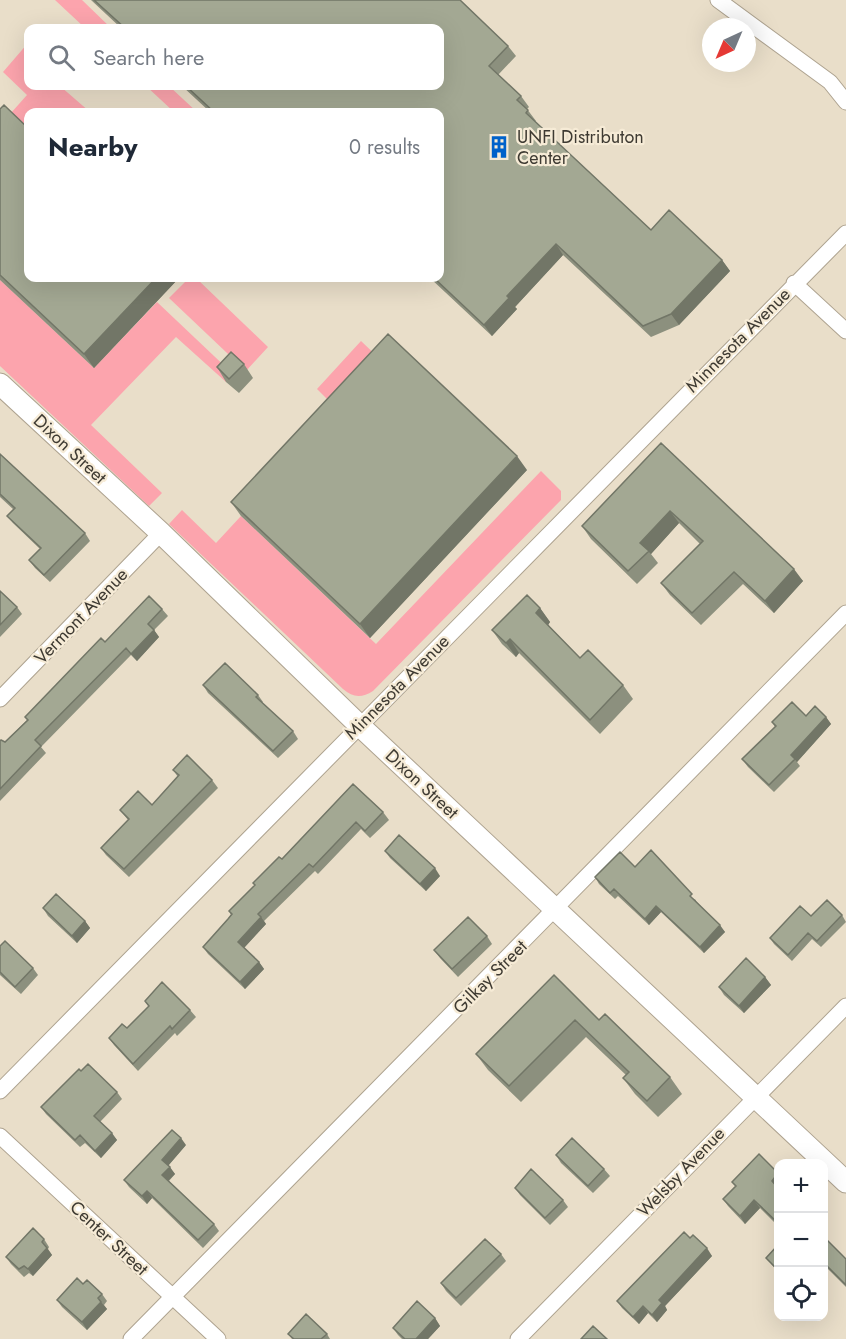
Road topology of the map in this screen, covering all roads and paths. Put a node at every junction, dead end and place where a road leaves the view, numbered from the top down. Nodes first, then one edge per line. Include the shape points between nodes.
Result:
1 (718, 0) edge
2 (846, 102) edge
3 (846, 233) edge
4 (794, 283) junction
5 (846, 331) edge
6 (0, 384) edge
7 (161, 533) junction
8 (846, 612) edge
9 (0, 699) edge
10 (359, 725) junction
11 (556, 910) junction
12 (846, 1006) edge
13 (0, 1091) edge
14 (756, 1096) junction
15 (0, 1136) edge
16 (846, 1182) edge
17 (172, 1297) junction
18 (131, 1339) edge
19 (218, 1339) edge
20 (518, 1339) edge

1 - 2 street via 830,82
3 - 4 street, Minnesota Avenue
4 - 5 street
4 - 10 street, Minnesota Avenue
6 - 7 street, Dixon Street
7 - 9 street, Vermont Avenue
7 - 10 street, Dixon Street
8 - 11 street, Gilkay Street
10 - 11 street, Dixon Street
10 - 13 street, Minnesota Avenue
11 - 14 street, Dixon Street
11 - 17 street, Gilkay Street
12 - 14 street, Welsby Avenue
14 - 16 street, Dixon Street
14 - 20 street, Welsby Avenue
15 - 17 street, Center Street
17 - 18 street, Gilkay Street
17 - 19 street, Center Street

